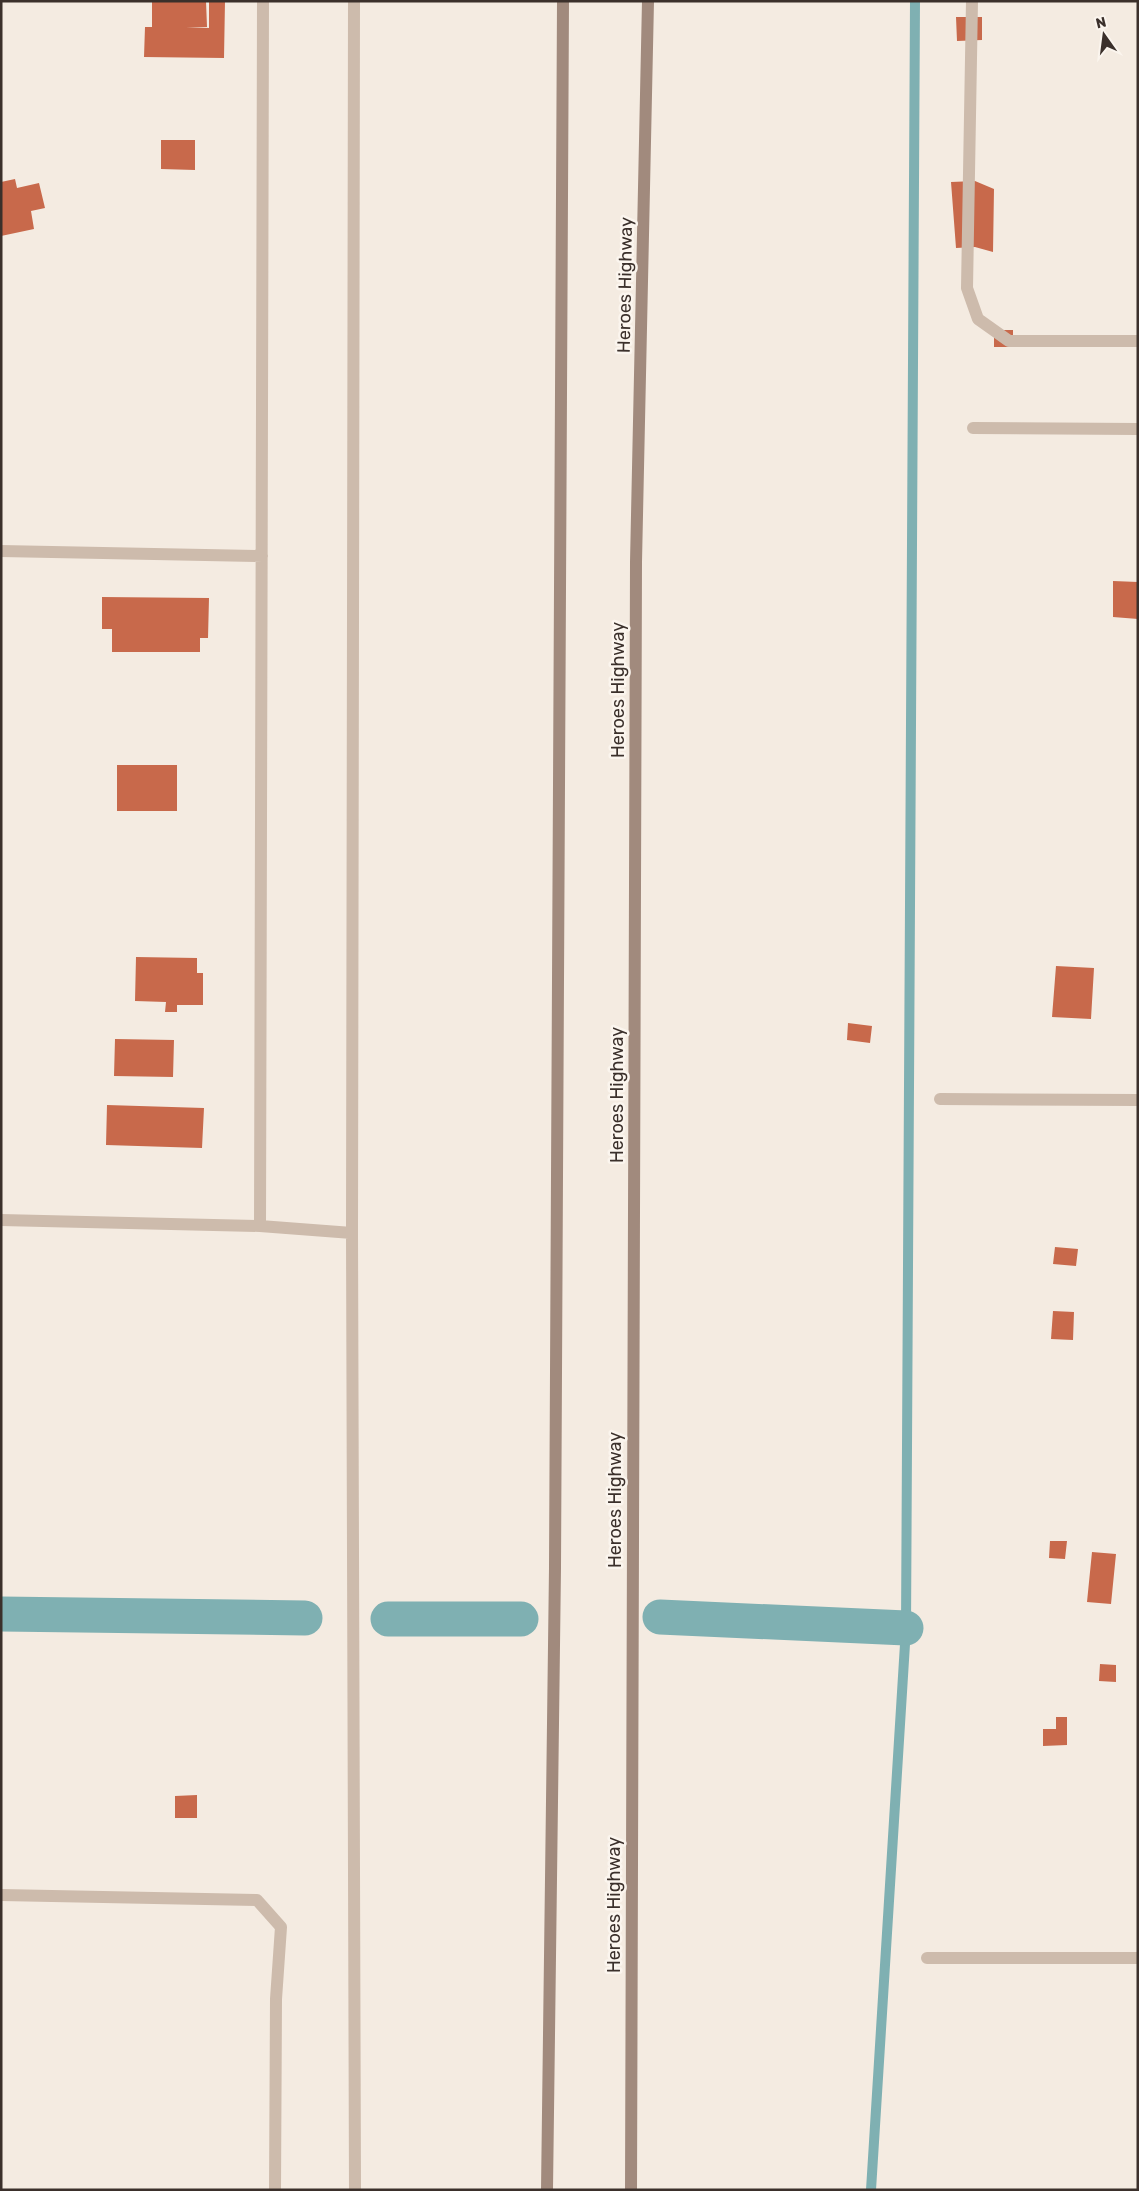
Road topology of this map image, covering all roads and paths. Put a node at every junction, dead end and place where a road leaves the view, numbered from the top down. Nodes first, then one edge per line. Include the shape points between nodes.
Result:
1 (263, 1) edge
2 (354, 1) edge
3 (563, 1) edge
4 (648, 1) edge
5 (972, 1) edge
6 (1138, 341) edge
7 (973, 428) dead end
8 (1138, 429) edge
9 (1, 551) edge
10 (262, 556) junction
11 (940, 1099) dead end
12 (1138, 1100) edge
13 (1, 1220) edge
14 (260, 1226) junction
15 (352, 1233) junction
16 (1, 1895) edge
17 (927, 1958) dead end
18 (1138, 1958) edge
19 (276, 2190) edge
20 (355, 2190) edge
21 (548, 2190) edge
22 (631, 2190) edge

1 - 10 street
2 - 15 street
3 - 21 main road via 555,1568
4 - 22 main road, Heroes Highway via 636,562
5 - 6 street via 967,288 978,319 1009,341
7 - 8 street
9 - 10 street
10 - 14 street
11 - 12 street
13 - 14 street
14 - 15 street
15 - 20 street
16 - 19 street via 257,1900 281,1927 276,1999
17 - 18 street

